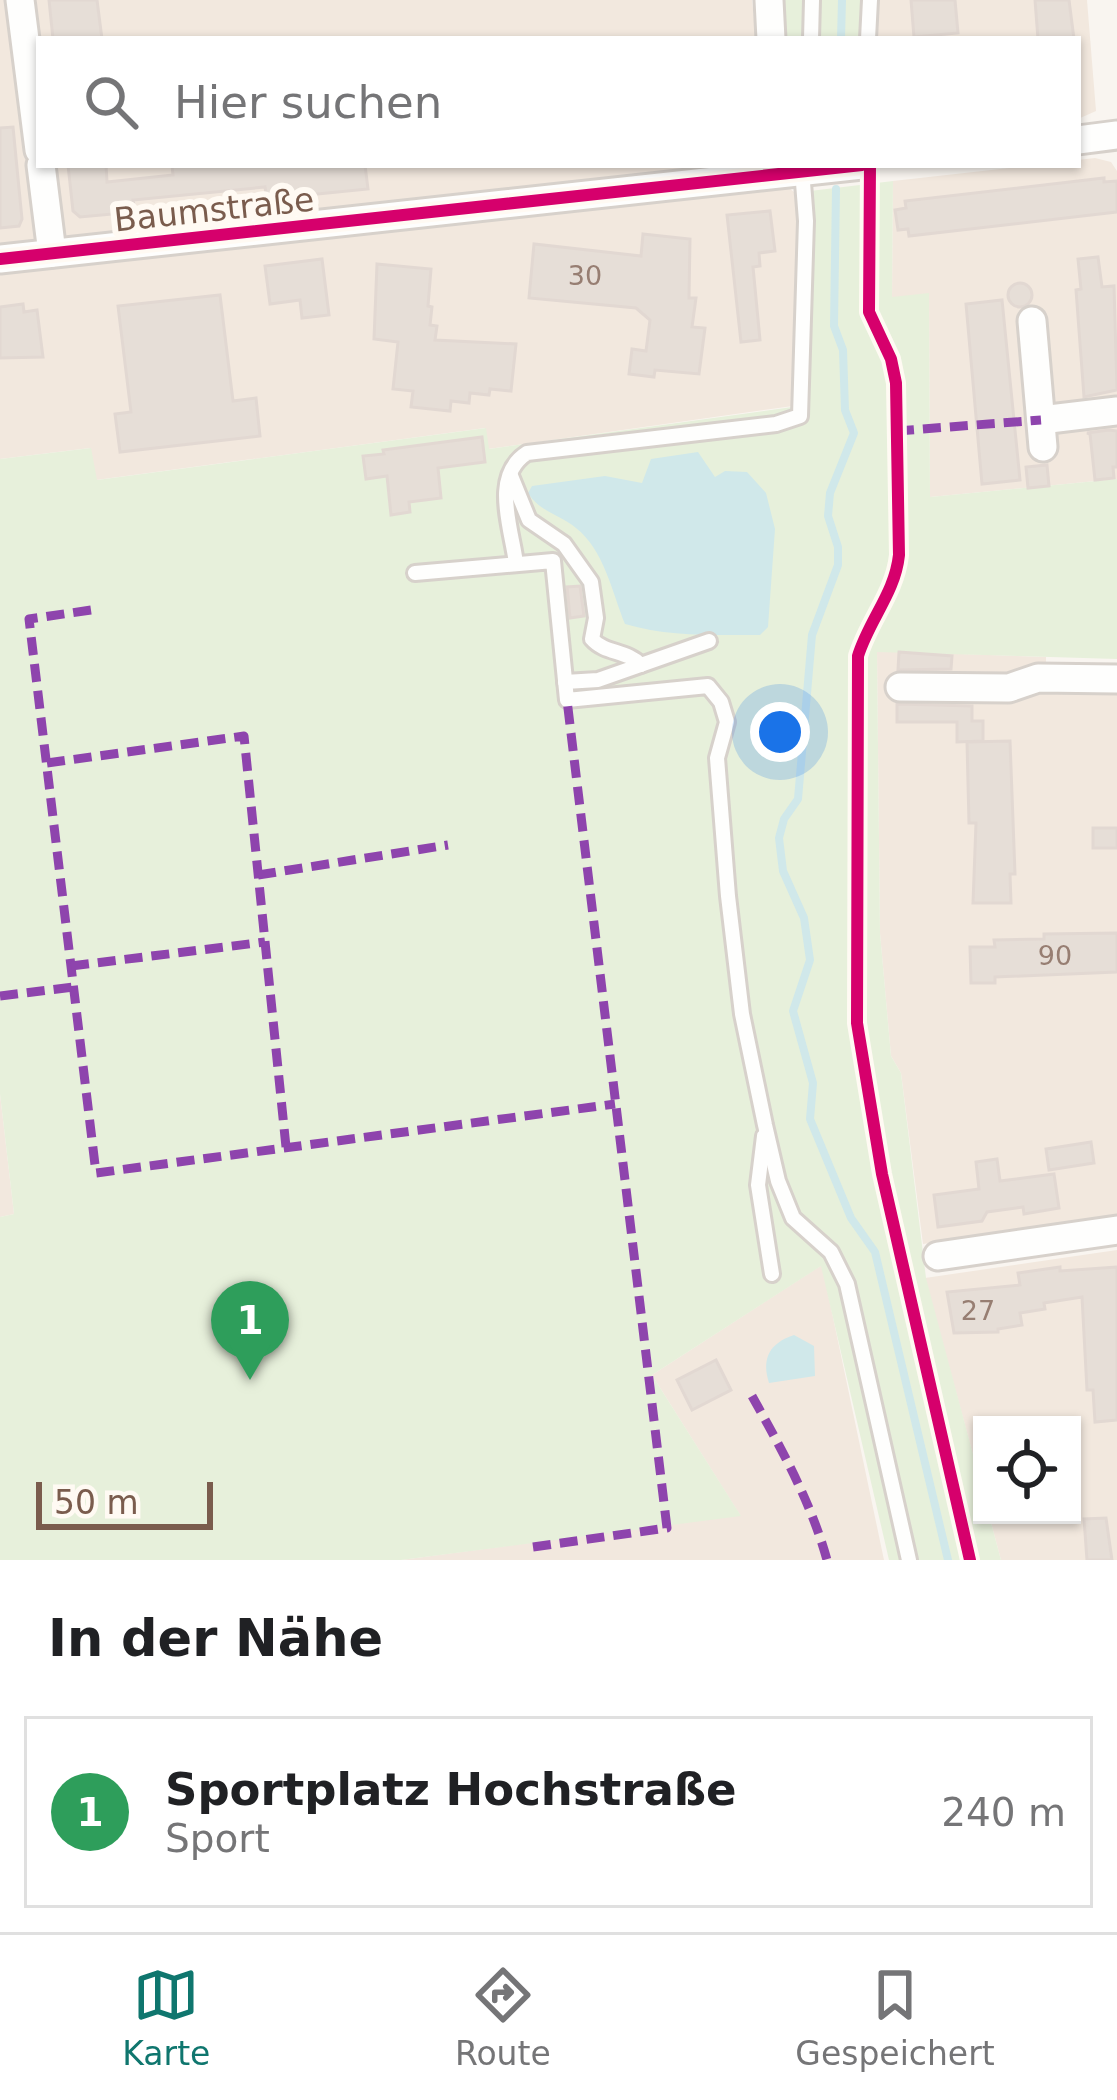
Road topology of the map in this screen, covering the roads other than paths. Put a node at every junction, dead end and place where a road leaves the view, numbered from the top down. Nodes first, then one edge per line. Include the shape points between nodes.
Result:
1 (20, 0) edge
2 (769, 0) edge
3 (812, 0) edge
4 (870, 0) edge
5 (771, 36) edge
6 (811, 36) edge
7 (868, 36) edge
8 (36, 127) edge
9 (1117, 135) edge
10 (1081, 140) edge
11 (41, 168) edge
12 (791, 169) edge
13 (52, 254) junction
14 (0, 259) edge
15 (1032, 321) dead end
16 (1117, 411) edge
17 (509, 470) junction
18 (516, 563) junction
19 (415, 573) dead end
20 (709, 640) dead end
21 (641, 665) junction
22 (1117, 679) edge
23 (566, 682) junction
24 (900, 687) dead end
25 (765, 1125) junction
26 (1117, 1230) edge
27 (938, 1256) dead end
28 (772, 1274) dead end
29 (909, 1560) edge

1 - 8 street
2 - 5 street
3 - 6 lane
4 - 7 lane
9 - 10 street
11 - 13 street
12 - 13 street, Baumstraße
12 - 17 lane via 806,221 800,416 527,453
13 - 14 street, Baumstraße
15 - 16 street via 1042,433
17 - 18 lane
17 - 21 lane via 529,520 564,544 591,582 592,639
18 - 19 lane
18 - 23 lane via 553,561
20 - 21 lane
21 - 23 lane
22 - 24 street
23 - 25 lane via 567,700 708,686 721,702 727,722 717,758 728,896
25 - 28 lane via 758,1185
25 - 29 lane via 794,1218 831,1252 847,1284
26 - 27 street

